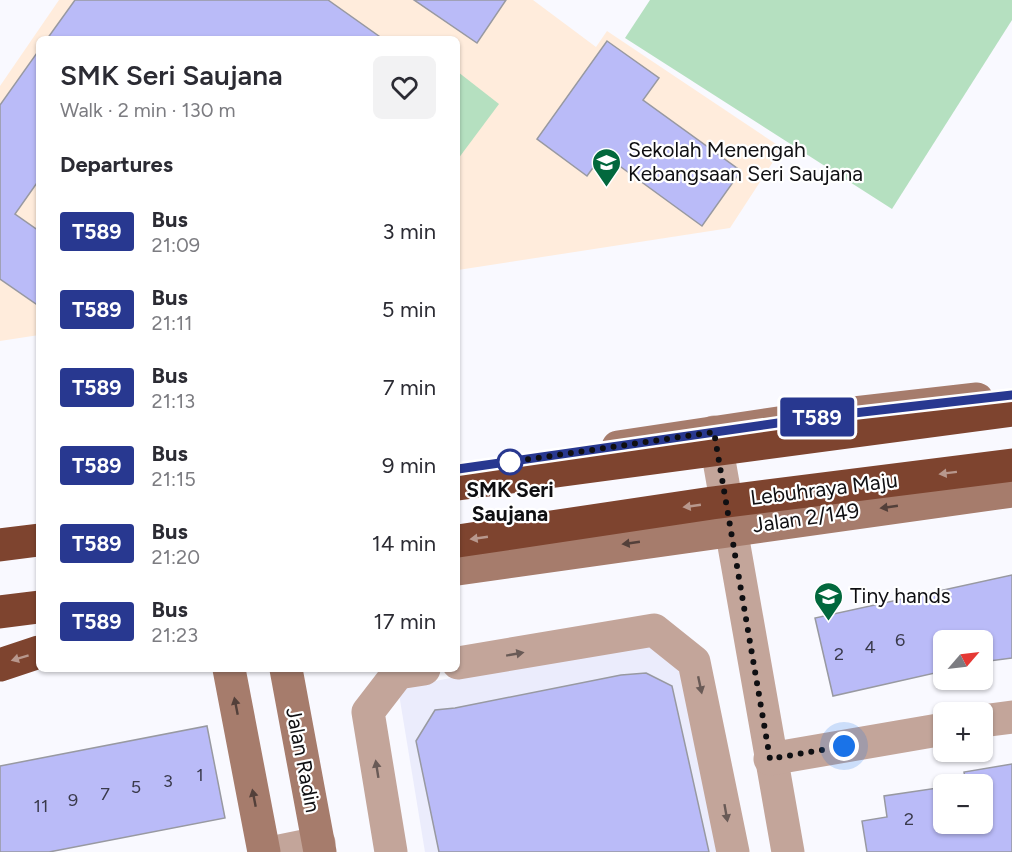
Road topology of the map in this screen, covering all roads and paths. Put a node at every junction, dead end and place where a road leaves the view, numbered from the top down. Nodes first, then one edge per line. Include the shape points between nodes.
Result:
1 (1012, 395) edge
2 (1012, 410) edge
3 (714, 432) junction
4 (1012, 465) edge
5 (460, 469) edge
6 (460, 484) edge
7 (1012, 491) edge
8 (36, 524) edge
9 (730, 529) junction
10 (0, 530) edge
11 (36, 540) edge
12 (460, 541) edge
13 (0, 546) edge
14 (460, 569) edge
15 (36, 606) edge
16 (0, 612) edge
17 (36, 623) edge
18 (0, 628) edge
19 (36, 653) edge
20 (460, 663) edge
21 (0, 664) edge
22 (230, 672) edge
23 (286, 672) edge
24 (408, 672) edge
25 (1012, 717) edge
26 (993, 720) edge
27 (933, 731) edge
28 (770, 759) junction
29 (320, 847) edge
30 (264, 852) edge
31 (275, 852) edge
32 (391, 852) edge
33 (733, 852) edge
34 (788, 852) edge

1 - 3 main road
2 - 6 highway
3 - 5 main road
3 - 9 street
4 -> 12 highway, Lebuhraya Maju via 712,503
7 -> 9 main road, Jalan 2/149
8 - 10 main road
9 -> 14 main road, Jalan 2/149
9 - 28 street
11 - 13 highway
15 - 16 highway
17 - 18 main road
19 -> 21 highway
20 -> 33 street via 654,630 694,662
30 -> 22 main road
23 - 29 main road, Jalan Radin
32 -> 24 street via 368,712 398,674
25 - 26 street
27 - 28 street
28 - 34 street
29 - 31 street

